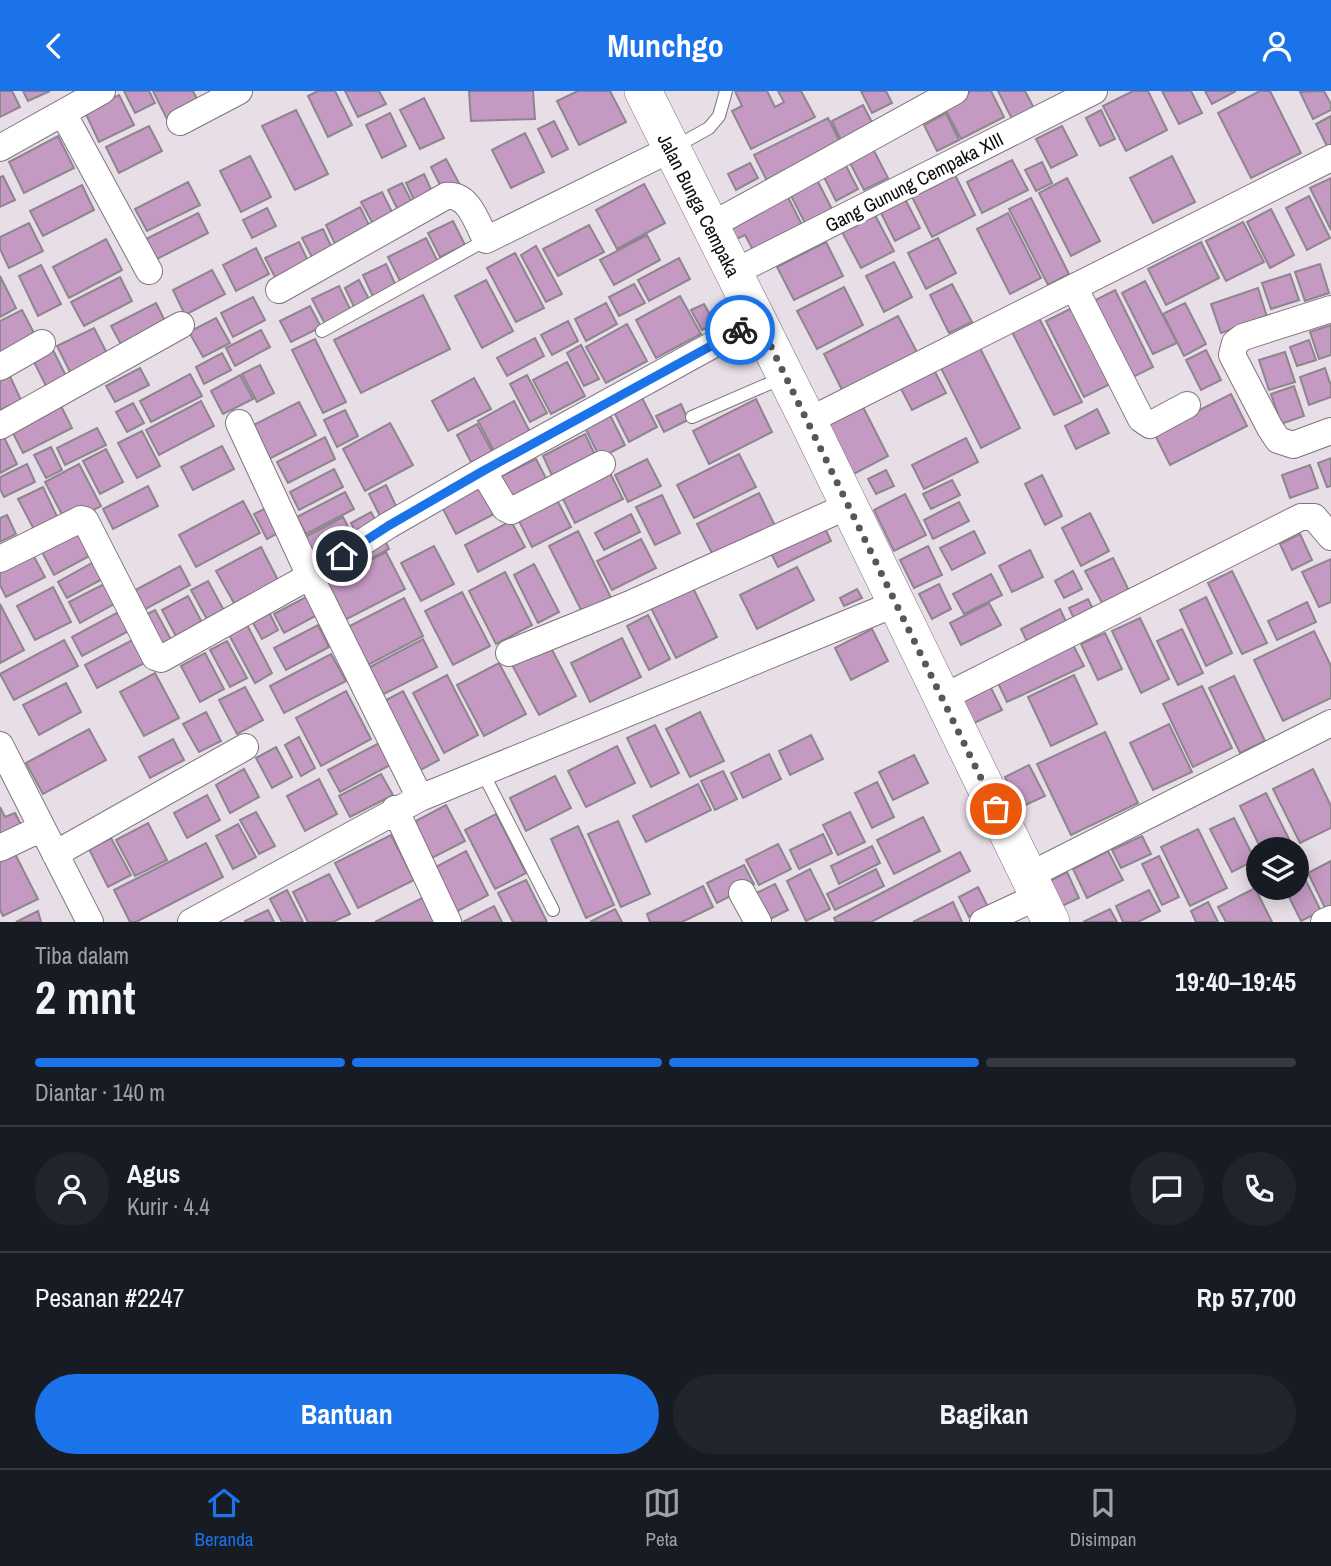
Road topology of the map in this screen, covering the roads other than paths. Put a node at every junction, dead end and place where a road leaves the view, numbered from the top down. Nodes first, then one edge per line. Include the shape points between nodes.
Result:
1 (102, 91) edge
2 (239, 91) edge
3 (643, 91) edge
4 (726, 91) edge
5 (955, 91) edge
6 (1094, 91) edge
7 (63, 113) junction
8 (180, 122) dead end
9 (0, 148) edge
10 (671, 149) junction
11 (1331, 158) edge
12 (710, 226) junction
13 (486, 240) junction
14 (149, 271) dead end
15 (733, 273) junction
16 (1074, 287) junction
17 (279, 290) dead end
18 (1331, 309) edge
19 (758, 320) junction
20 (181, 325) dead end
21 (322, 331) dead end
22 (42, 343) dead end
23 (0, 367) edge
24 (785, 376) junction
25 (1187, 405) dead end
26 (692, 417) dead end
27 (808, 421) junction
28 (239, 423) dead end
29 (0, 426) edge
30 (1331, 431) edge
31 (602, 464) dead end
32 (483, 471) junction
33 (850, 505) junction
34 (1331, 537) edge
35 (0, 559) edge
36 (310, 576) junction
37 (897, 603) junction
38 (509, 653) dead end
39 (943, 698) junction
40 (1331, 723) edge
41 (0, 745) edge
42 (245, 747) dead end
43 (483, 773) junction
44 (420, 798) junction
45 (396, 809) junction
46 (42, 828) junction
47 (0, 848) edge
48 (55, 854) junction
49 (741, 893) dead end
50 (1039, 898) edge
51 (552, 909) dead end
52 (1331, 919) edge
53 (84, 920) edge
54 (191, 922) edge
55 (448, 922) edge
56 (758, 922) edge
57 (983, 922) edge
58 (1324, 922) edge

1 - 7 street
2 - 8 street
3 - 10 street, Jalan Bunga Cempaka
4 - 10 lane via 719,116 709,128
5 - 12 street
6 - 15 street, Gang Gunung Cempaka XIII
7 - 9 street
7 - 14 street
10 - 12 street, Jalan Bunga Cempaka
10 - 13 street
11 - 16 street
12 - 15 street, Jalan Bunga Cempaka
13 - 17 street via 463,199 446,196
13 - 21 lane
15 - 19 street, Jalan Bunga Cempaka
16 - 25 street via 1140,419 1150,425
16 - 27 street
18 - 30 street via 1243,337 1235,343 1232,355 1278,440 1293,445
19 - 24 street, Jalan Bunga Cempaka
19 - 32 street
20 - 29 street
22 - 23 street
24 - 26 lane
24 - 27 street, Jalan Bunga Cempaka
27 - 33 street, Jalan Bunga Cempaka
28 - 36 street
31 - 32 street via 510,511
32 - 36 street
33 - 37 street, Jalan Bunga Cempaka
33 - 38 street
34 - 39 street via 1314,517 1301,517
35 - 36 street via 85,520 155,657 161,659
36 - 44 street
37 - 39 street, Jalan Bunga Cempaka
37 - 43 street
39 - 50 street, Jalan Bunga Cempaka
40 - 50 street
41 - 46 street
42 - 48 street
43 - 44 street
43 - 51 lane
44 - 45 street
45 - 54 street
45 - 55 street
46 - 47 street
46 - 48 street
48 - 53 street
49 - 56 street
50 - 57 street
52 - 58 street

